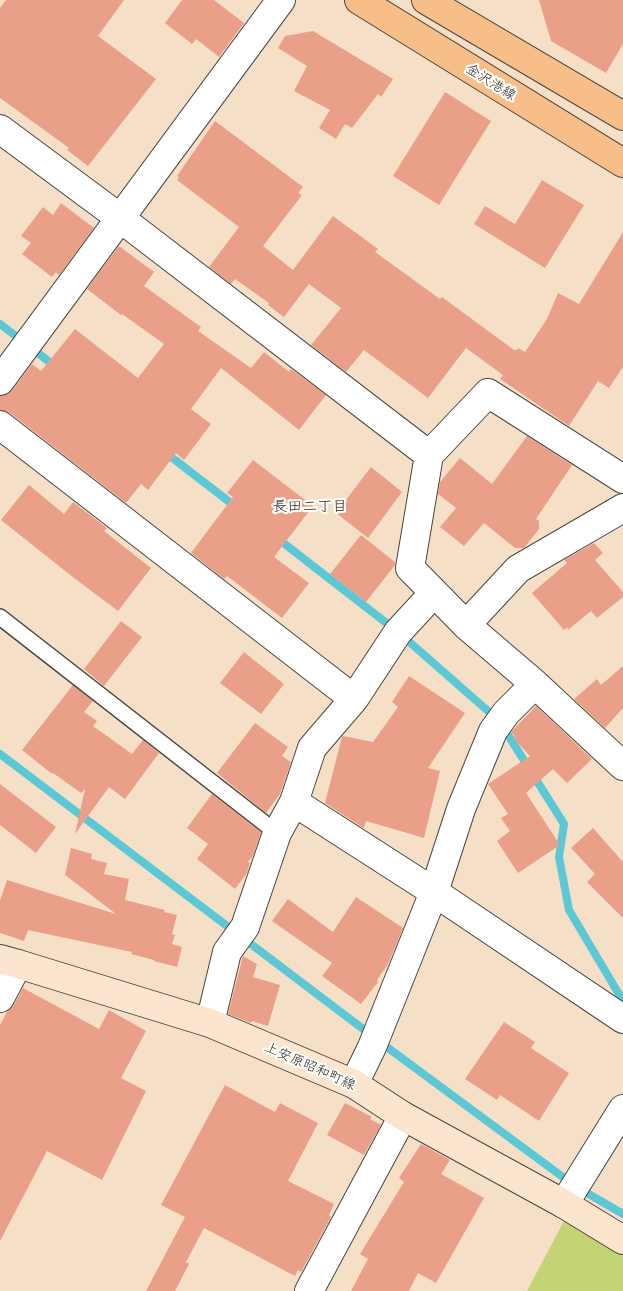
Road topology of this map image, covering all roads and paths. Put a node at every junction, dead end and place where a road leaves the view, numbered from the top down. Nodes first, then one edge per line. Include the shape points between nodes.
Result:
1 (281, 0) edge
2 (359, 0) edge
3 (426, 0) edge
4 (623, 116) edge
5 (0, 129) edge
6 (623, 163) edge
7 (120, 218) junction
8 (0, 381) edge
9 (0, 425) edge
10 (429, 455) junction
11 (623, 479) edge
12 (623, 508) edge
13 (434, 593) junction
14 (0, 617) edge
15 (466, 625) junction
16 (535, 684) junction
17 (354, 699) junction
18 (623, 766) edge
19 (294, 802) junction
20 (277, 833) junction
21 (434, 892) junction
22 (9, 962) edge
23 (0, 998) edge
24 (623, 1019) edge
25 (210, 1023) junction
26 (354, 1084) junction
27 (623, 1109) edge
28 (403, 1116) junction
29 (564, 1204) junction
30 (623, 1240) edge
31 (309, 1291) edge

1 - 7 street
2 - 6 main road, 金沢港線
3 - 4 main road
5 - 7 street
7 - 8 street
7 - 10 street
9 - 17 street
10 - 11 street via 488,392
10 - 13 street via 410,568
12 - 15 street via 518,569
13 - 15 street
13 - 17 street via 398,632
14 - 20 lane
15 - 16 street
16 - 18 street
16 - 21 street via 500,722 461,809
17 - 19 street via 312,748
19 - 20 street
19 - 21 street
20 - 25 street via 245,927 227,952
21 - 24 street
21 - 26 street
22 - 23 street
22 - 25 main road, 上安原昭和町線
25 - 26 main road, 上安原昭和町線
26 - 28 main road, 上安原昭和町線
27 - 29 street
28 - 29 main road, 上安原昭和町線
28 - 31 street
29 - 30 main road, 上安原昭和町線

